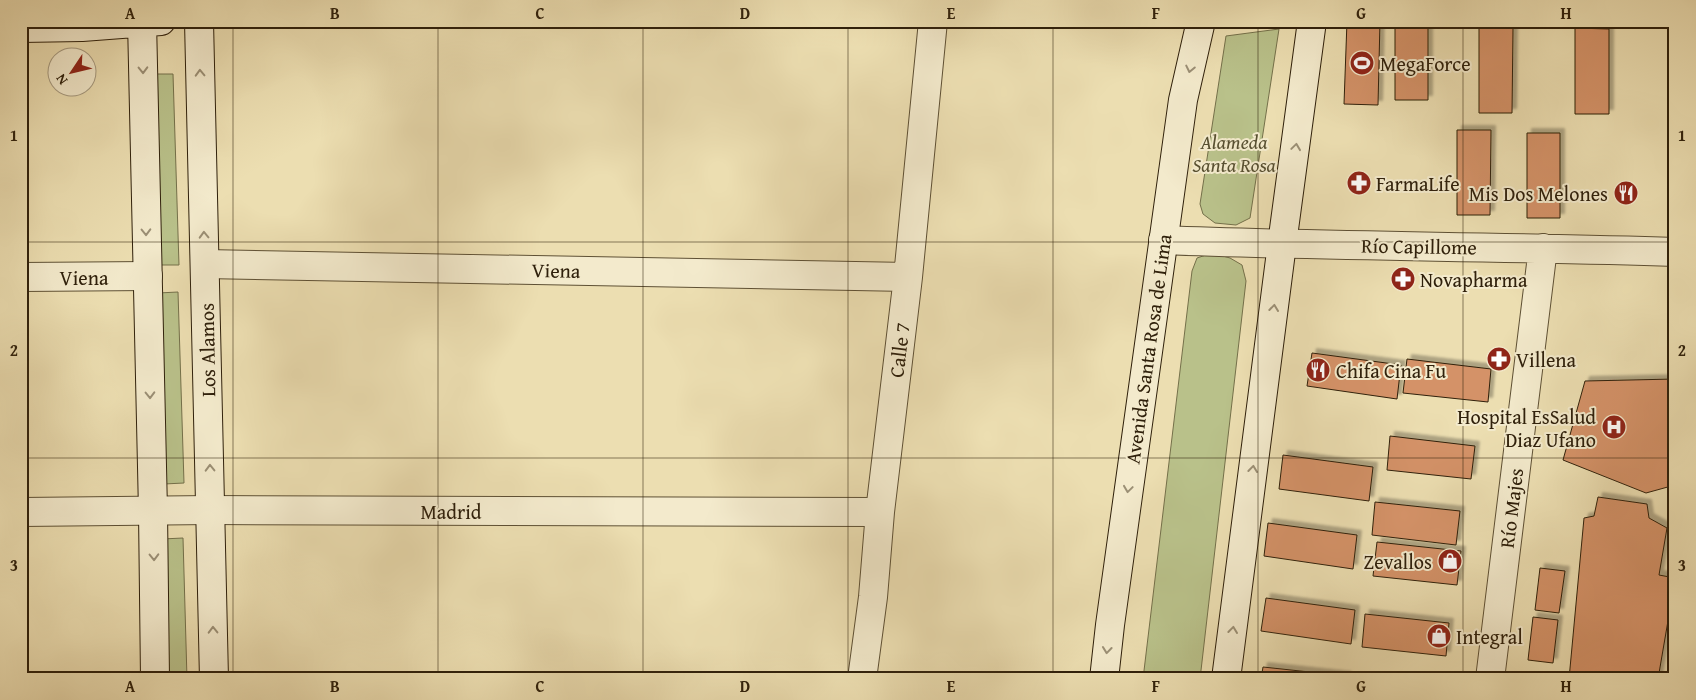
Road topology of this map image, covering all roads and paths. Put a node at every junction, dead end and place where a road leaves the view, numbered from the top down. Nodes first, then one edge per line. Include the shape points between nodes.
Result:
1 (199, 21) edge
2 (933, 21) edge
3 (1200, 21) edge
4 (1312, 21) edge
5 (148, 22) edge
6 (21, 28) edge
7 (1163, 240) junction
8 (1282, 244) junction
9 (1543, 248) junction
10 (1675, 252) edge
11 (205, 264) junction
12 (148, 276) junction
13 (21, 277) edge
14 (908, 277) junction
15 (153, 510) junction
16 (211, 510) junction
17 (21, 512) edge
18 (880, 512) junction
19 (155, 679) edge
20 (214, 679) edge
21 (862, 679) edge
22 (1104, 679) edge
23 (1226, 679) edge
24 (1490, 679) edge

11 -> 1 street, Los Alamos
2 - 14 street, Calle 7
3 -> 7 street, Avenida Santa Rosa de Lima via 1184,100
8 -> 4 street
5 - 6 street
5 -> 12 street
7 - 8 street, Río Capillome
7 -> 22 street, Avenida Santa Rosa de Lima
8 - 9 street, Río Capillome
23 -> 8 street
9 - 10 street, Río Capillome
9 - 24 street, Río Majes
11 - 14 street, Viena
16 -> 11 street, Los Alamos
12 - 13 street, Viena
12 -> 15 street
14 - 18 street, Calle 7
15 - 16 street, Madrid
15 - 17 street, Madrid
15 -> 19 street
16 - 18 street, Madrid
20 -> 16 street, Los Alamos
18 - 21 street, Calle 7

